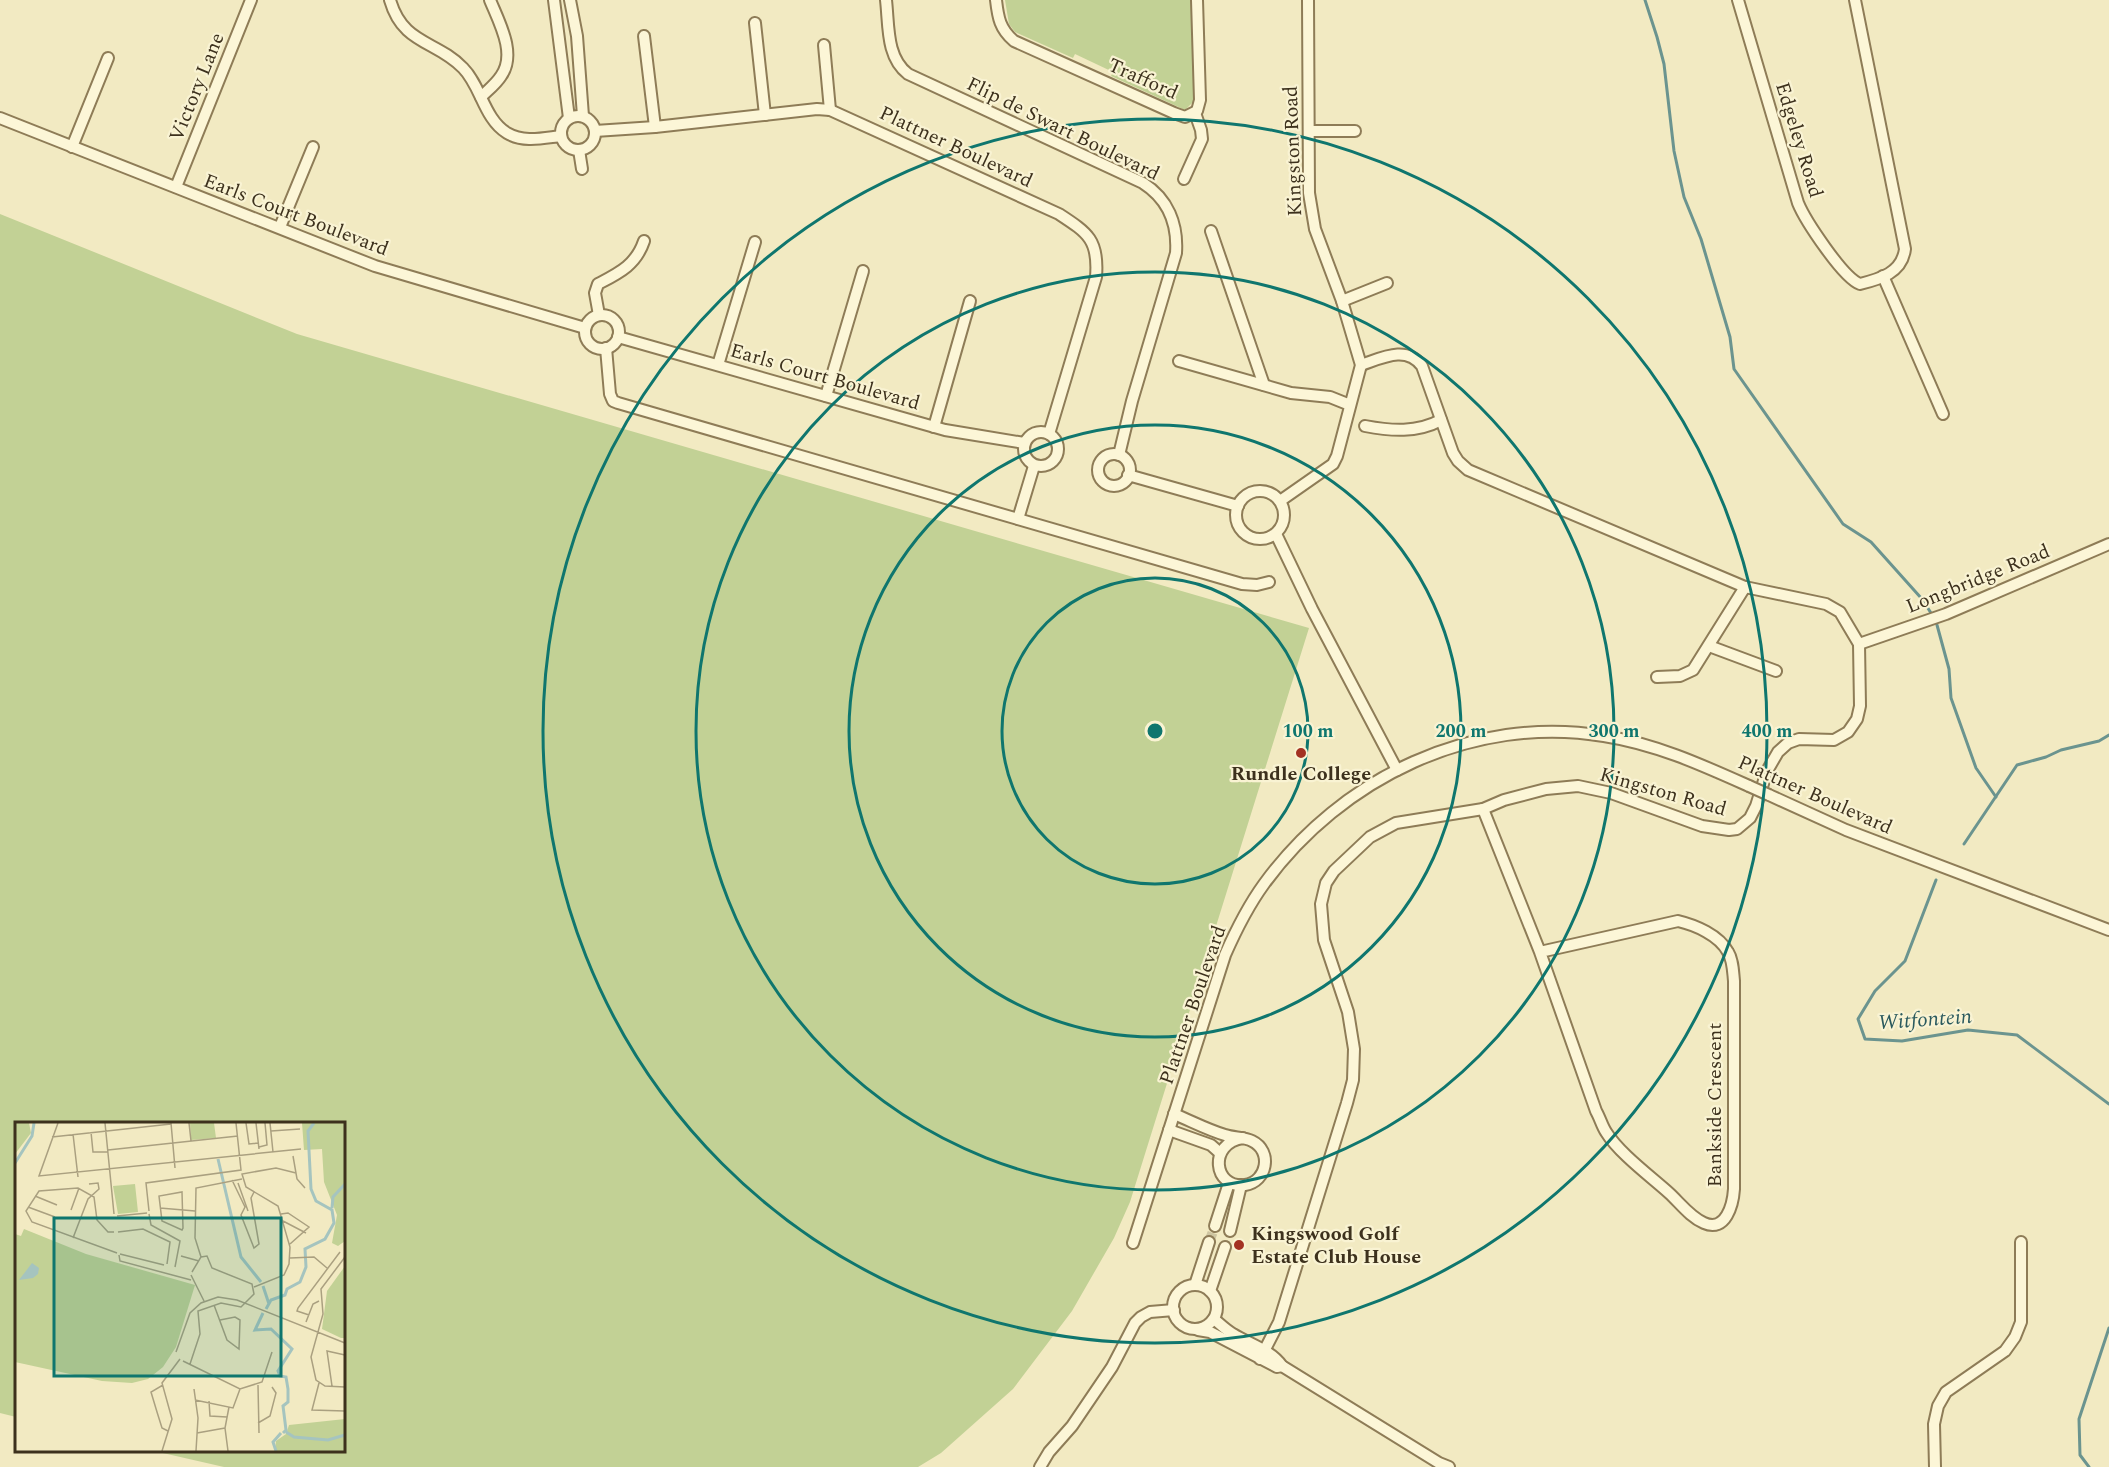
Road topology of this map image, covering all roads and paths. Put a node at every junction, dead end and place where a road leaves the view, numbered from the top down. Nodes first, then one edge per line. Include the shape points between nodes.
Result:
1 (251, 0) edge
2 (390, 0) edge
3 (490, 0) edge
4 (554, 0) edge
5 (570, 0) edge
6 (886, 0) edge
7 (996, 0) edge
8 (1197, 0) edge
9 (1308, 0) edge
10 (1738, 0) edge
11 (1855, 0) edge
12 (755, 23) dead end
13 (644, 36) dead end
14 (824, 45) dead end
15 (108, 58) dead end
16 (481, 97) junction
17 (830, 110) junction
18 (1195, 113) junction
19 (765, 115) junction
20 (583, 116) junction
21 (0, 118) edge
22 (569, 118) junction
23 (655, 126) junction
24 (595, 131) junction
25 (1310, 131) junction
26 (1355, 131) dead end
27 (561, 135) junction
28 (72, 147) junction
29 (313, 147) dead end
30 (579, 150) junction
31 (582, 169) dead end
32 (1184, 179) dead end
33 (176, 187) junction
34 (280, 227) junction
35 (1211, 231) dead end
36 (644, 241) dead end
37 (755, 242) dead end
38 (862, 271) dead end
39 (1883, 276) junction
40 (1387, 284) dead end
41 (969, 301) dead end
42 (1341, 301) junction
43 (599, 315) junction
44 (585, 328) junction
45 (618, 337) junction
46 (606, 348) junction
47 (1179, 361) dead end
48 (718, 365) junction
49 (1361, 365) junction
50 (1264, 385) junction
51 (826, 396) junction
52 (1350, 405) junction
53 (1943, 414) dead end
54 (1441, 420) junction
55 (1365, 426) dead end
56 (934, 427) junction
57 (1049, 434) junction
58 (1024, 443) junction
59 (1119, 455) junction
60 (1034, 466) junction
61 (1128, 475) junction
62 (1280, 501) junction
63 (1238, 506) junction
64 (1018, 519) junction
65 (1276, 534) junction
66 (2109, 544) edge
67 (1269, 582) dead end
68 (1745, 586) junction
69 (1858, 644) junction
70 (1709, 646) junction
71 (1776, 671) dead end
72 (1658, 677) dead end
73 (1397, 770) junction
74 (1483, 809) junction
75 (2109, 930) edge
76 (1540, 952) junction
77 (1174, 1114) junction
78 (1169, 1130) junction
79 (1243, 1138) junction
80 (1220, 1153) junction
81 (1229, 1183) junction
82 (1241, 1185) junction
83 (1220, 1210) junction
84 (1235, 1214) junction
85 (1215, 1226) tunnel mouth
86 (1230, 1231) dead end
87 (1209, 1242) tunnel mouth
88 (2021, 1242) dead end
89 (1133, 1243) dead end
90 (1225, 1247) dead end
91 (1203, 1262) junction
92 (1218, 1267) junction
93 (1195, 1286) junction
94 (1210, 1291) junction
95 (1174, 1310) junction
96 (1214, 1318) junction
97 (1195, 1329) junction
98 (1262, 1355) junction
99 (1040, 1467) edge
100 (1449, 1467) edge
101 (1935, 1467) edge

1 - 33 street, Victory Lane
2 - 16 street via 411,35 461,65
3 - 16 street via 504,35 507,58 501,77
4 - 22 street
5 - 20 street
6 - 59 street, Flip de Swart Boulevard via 892,51 908,74 1143,183 1161,199 1174,220 1176,253
7 - 18 street, Trafford via 1000,25 1014,41 1174,113 1185,117
8 - 18 street, Trafford via 1200,100
9 - 25 street, Kingston Road
10 - 39 street, Edgeley Road via 1793,192 1808,224 1852,280 1860,284
11 - 39 street via 1905,249 1902,263
12 - 19 street
13 - 23 street
14 - 17 street
15 - 28 street
16 - 27 street via 496,124 506,132 529,139
17 - 19 street, Plattner Boulevard
17 - 57 street, Plattner Boulevard via 1059,214 1087,234 1097,256 1096,277
18 - 32 street via 1202,139
19 - 23 street, Plattner Boulevard
20 - 22 street
20 - 24 street via 591,121
21 - 28 street, Earls Court Boulevard
22 - 27 street
23 - 24 street, Plattner Boulevard
24 - 30 street via 591,144
25 - 26 street
25 - 42 street, Kingston Road via 1311,209
27 - 30 street via 566,145
28 - 33 street, Earls Court Boulevard
29 - 34 street
30 - 31 street
33 - 34 street, Earls Court Boulevard
34 - 44 street, Earls Court Boulevard via 375,266
35 - 50 street
36 - 43 street via 626,269 598,284 594,293
37 - 48 street
38 - 51 street
39 - 53 street
40 - 42 street
41 - 56 street
42 - 49 street, Kingston Road
43 - 44 street via 590,319
43 - 45 street via 614,321
44 - 46 street via 588,342 596,348
45 - 46 street
45 - 48 street, Earls Court Boulevard
46 - 64 street via 613,401
47 - 50 street
48 - 51 street, Earls Court Boulevard
49 - 52 street
49 - 54 street, Kingston Road via 1400,353 1417,359
50 - 52 street via 1330,397
51 - 56 street, Earls Court Boulevard
52 - 62 street via 1333,464
54 - 55 street via 1410,430
54 - 68 street, Kingston Road via 1453,453 1468,470
56 - 58 street, Earls Court Boulevard
57 - 58 street via 1032,434
57 - 60 street via 1058,446 1055,460 1049,465
58 - 60 street via 1024,457
59 - 61 street via 1127,461
59 - 61 street via 1104,457 1098,466 1099,476 1112,485 1122,483
60 - 64 street
61 - 63 street
62 - 63 street via 1268,492 1254,492
62 - 65 street via 1285,514
63 - 65 street via 1237,522 1246,535 1261,540
64 - 67 street via 1242,584
65 - 73 street
66 - 69 street, Longbridge Road via 1946,614
68 - 69 street, Kingston Road via 1834,608 1846,620
68 - 70 street
69 - 74 street, Kingston Road via 1857,719 1848,732 1834,740 1799,739 1778,752 1750,818 1737,829 1702,826 1620,796 1578,786 1546,789
70 - 71 street
70 - 72 street via 1693,670 1680,676
73 - 75 street, Plattner Boulevard, bridge via 1452,746 1521,732 1563,731 1654,747 1694,761 1846,830
73 - 77 street, Plattner Boulevard via 1343,803 1313,827 1283,860 1249,908 1225,955
74 - 76 street, Bankside Crescent
74 - 98 street, Kingston Road via 1396,823 1350,854 1326,883 1321,904 1324,940 1348,1012 1354,1049 1353,1080 1284,1307
76 - 76 street, Bankside Crescent via 1607,1134 1692,1215 1704,1224 1720,1222 1728,1216 1733,1195 1734,981 1728,950 1692,924 1678,921
77 - 78 street, Plattner Boulevard
77 - 79 street via 1227,1136
78 - 80 street via 1211,1145
78 - 89 street, Plattner Boulevard
79 - 80 street via 1227,1143
79 - 82 street via 1253,1141 1266,1158 1260,1178
80 - 81 street via 1220,1169
81 - 82 street
81 - 83 street
82 - 84 street
83 - 84 street
83 - 85 street
84 - 86 street
87 - 91 street
88 - 101 street via 2021,1322 2005,1351 1947,1392 1938,1406 1934,1424
90 - 92 street
91 - 92 street
91 - 93 street
92 - 94 street
93 - 94 street
93 - 95 street via 1181,1291
94 - 96 street via 1217,1304
95 - 97 street via 1181,1324
95 - 99 street via 1150,1312 1135,1323 1112,1367
96 - 97 street
96 - 98 street
97 - 98 street
98 - 100 street via 1278,1360

